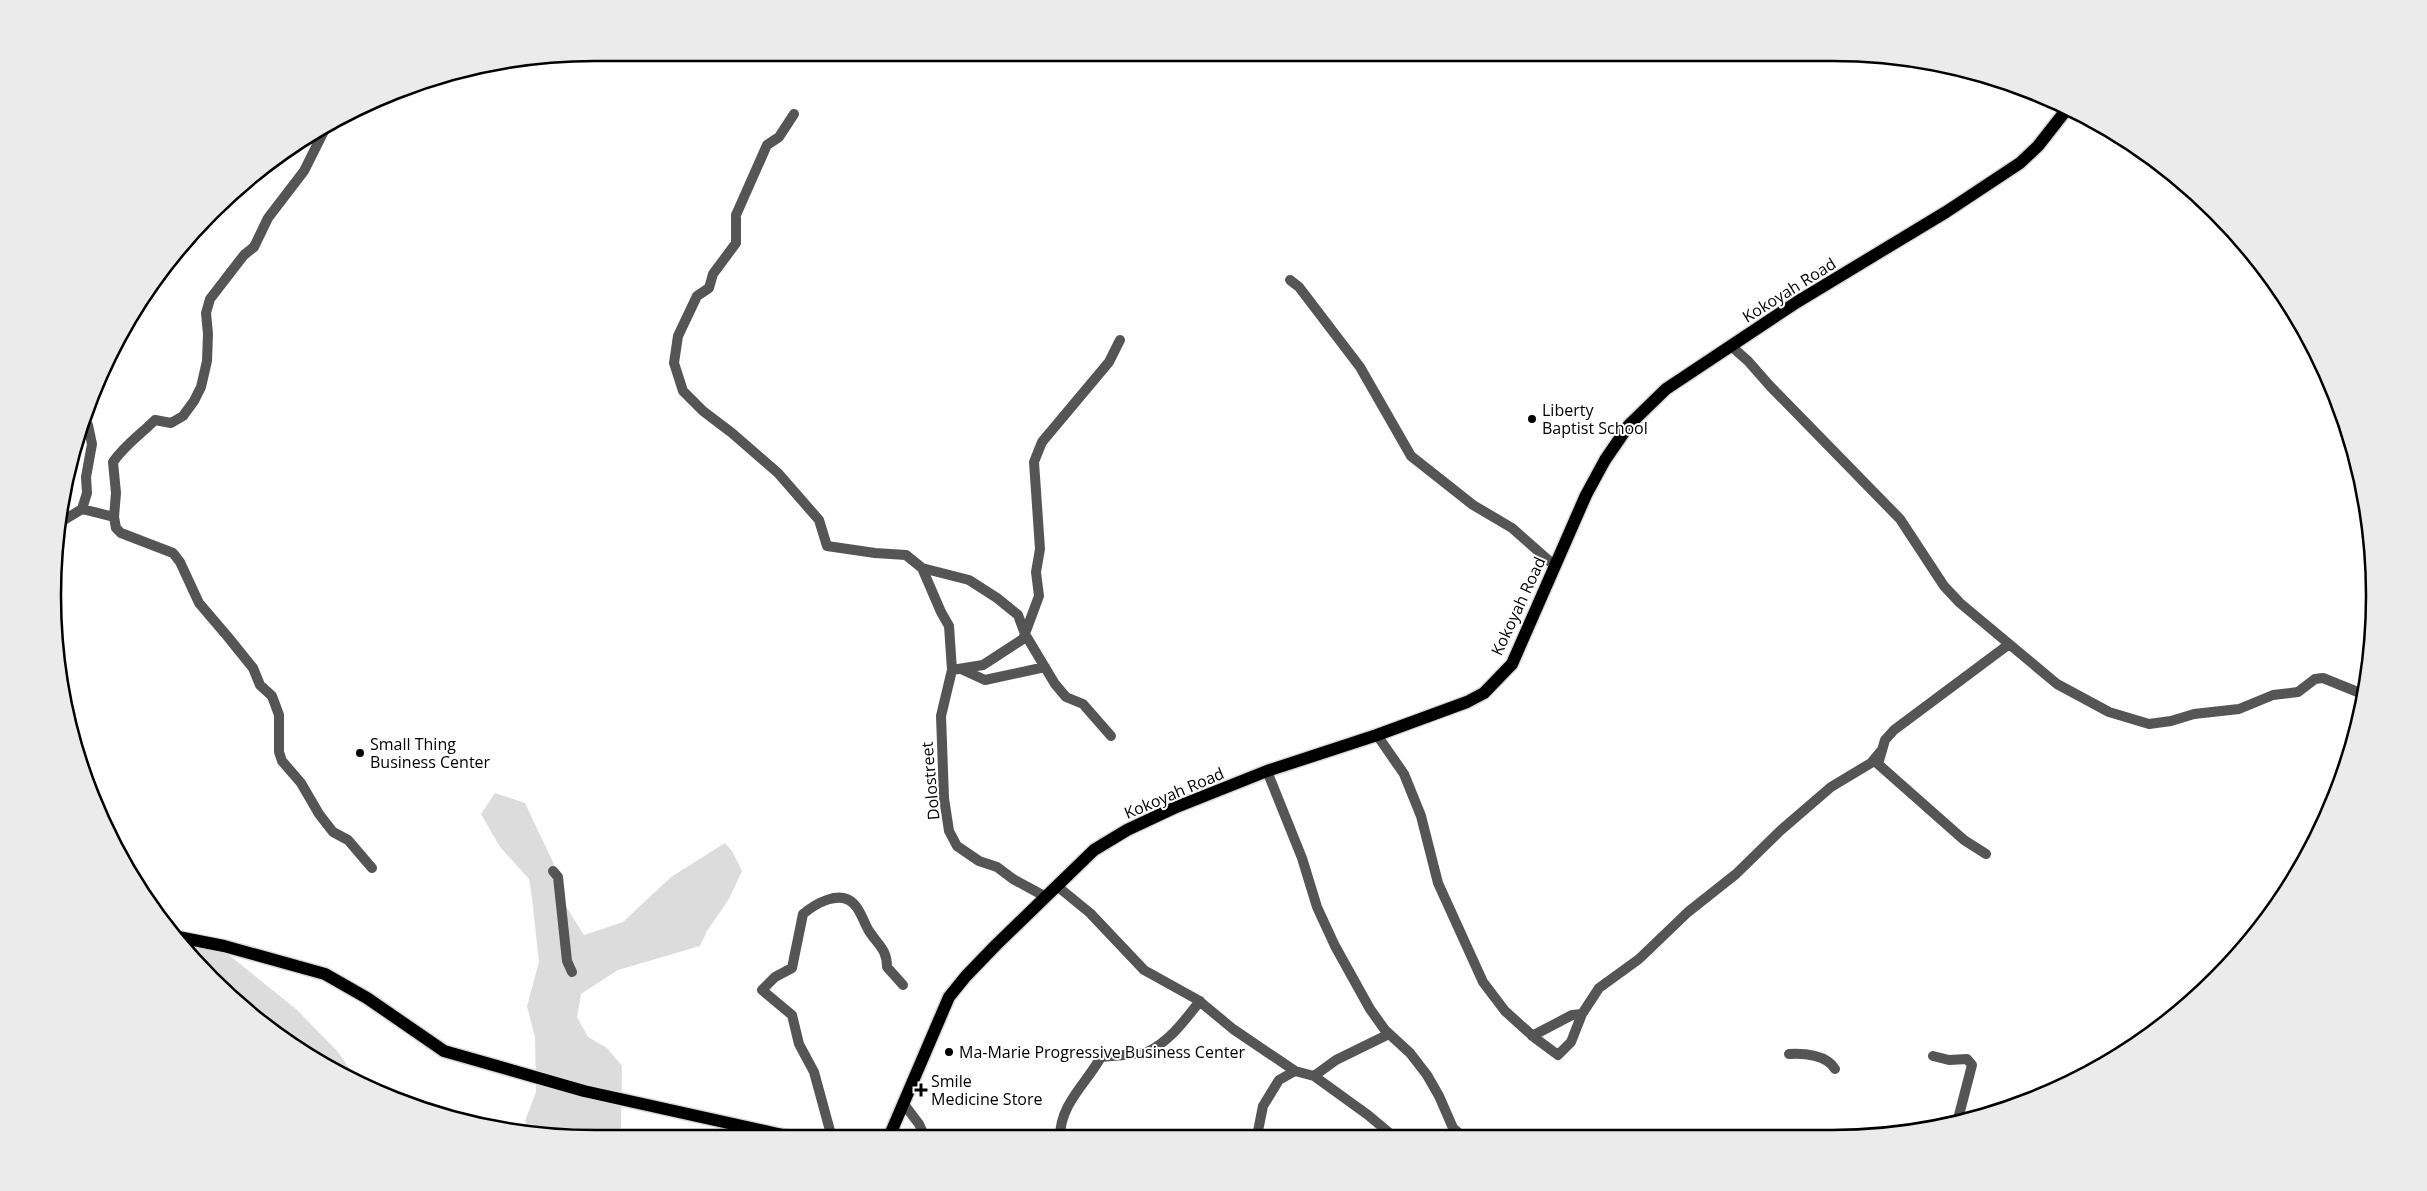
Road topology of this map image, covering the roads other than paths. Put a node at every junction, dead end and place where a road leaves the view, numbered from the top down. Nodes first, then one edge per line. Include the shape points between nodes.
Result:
1 (794, 114) dead end
2 (2063, 114) edge
3 (321, 138) edge
4 (1290, 280) dead end
5 (1120, 340) dead end
6 (1731, 346) junction
7 (89, 428) edge
8 (82, 510) junction
9 (114, 517) junction
10 (67, 518) edge
11 (1555, 566) junction
12 (922, 568) junction
13 (1025, 634) junction
14 (2008, 645) junction
15 (1044, 667) junction
16 (957, 669) junction
17 (2356, 692) edge
18 (1378, 735) junction
19 (1111, 736) dead end
20 (1881, 751) junction
21 (1267, 772) junction
22 (1986, 854) dead end
23 (372, 868) dead end
24 (553, 871) dead end
25 (1057, 886) junction
26 (1046, 897) junction
27 (186, 939) edge
28 (572, 972) dead end
29 (902, 986) dead end
30 (1200, 1001) junction
31 (1582, 1014) junction
32 (1389, 1034) junction
33 (1532, 1036) junction
34 (1789, 1054) dead end
35 (1933, 1056) dead end
36 (1835, 1069) dead end
37 (1295, 1071) junction
38 (1314, 1076) junction
39 (903, 1103) junction
40 (1959, 1114) edge
41 (760, 1130) edge
42 (830, 1130) edge
43 (893, 1130) edge
44 (922, 1130) edge
45 (1060, 1130) edge
46 (1258, 1130) edge
47 (1386, 1130) edge
48 (1455, 1130) edge

1 - 12 street via 779,137 767,145 736,215 736,243 713,274 709,288 697,296 678,336 674,363 683,391 703,412 778,473 819,520 827,546 906,555
2 - 6 main road, Kokoyah Road via 2020,163
3 - 9 street via 304,171 268,218 254,247 210,299 206,313 207,361 194,401 183,416 171,423 155,420 126,445 113,462
4 - 11 street via 1299,287 1360,367 1411,456 1473,505 1512,528
5 - 13 street via 1108,362 1042,442 1034,462 1040,549 1036,572 1039,596
6 - 11 main road, Kokoyah Road via 1666,389 1629,425 1604,460
6 - 14 street via 1900,519 1954,598
7 - 8 street via 92,444
8 - 9 street
8 - 10 street
9 - 23 street via 116,528 121,533 173,553 180,562 199,603 272,696 279,716 278,752 282,761 334,832 348,840
11 - 18 main road, Kokoyah Road via 1512,664 1484,693
12 - 13 street via 980,586 1018,615
12 - 16 street, Dolostreet via 949,626
13 - 15 street
13 - 16 street via 1023,639 983,665
14 - 17 street via 2057,684 2109,712 2149,724 2239,709 2273,695 2298,692 2315,679 2323,678
14 - 20 street via 1894,730
15 - 16 street via 985,680
15 - 19 street via 1066,697 1083,704
16 - 26 street, Dolostreet via 941,716 944,798 949,831 957,846 979,861 996,867
18 - 21 main road, Kokoyah Road
18 - 33 street via 1404,774 1421,816 1438,883 1482,982 1505,1011
20 - 22 street via 1878,764 1964,840
20 - 31 street via 1871,764 1831,787 1639,959 1599,988
21 - 25 main road, Kokoyah Road via 1127,830 1094,850
21 - 32 street via 1302,858 1317,907 1335,946 1370,1009
24 - 28 street via 558,877 567,961
25 - 26 main road, Kokoyah Road
25 - 30 street via 1090,913 1144,970
26 - 39 main road, Kokoyah Road via 949,997
27 - 41 main road via 326,974 444,1051 584,1091
29 - 42 street via 887,967 887,955 854,904 838,897 815,904 803,914 792,968 775,977 762,990 792,1015 800,1044 814,1072
30 - 37 street via 1233,1029
30 - 45 street via 1174,1034 1146,1053 1101,1057 1068,1104
31 - 33 street via 1572,1015
31 - 33 street via 1571,1042 1558,1055
32 - 38 street via 1336,1060
32 - 48 street via 1410,1053 1427,1076
34 - 36 street via 1805,1053 1832,1064
35 - 40 street via 1949,1060 1966,1059 1972,1065
37 - 38 street
37 - 46 street via 1279,1080 1263,1106
38 - 47 street
39 - 43 main road, Kokoyah Road
39 - 44 street

